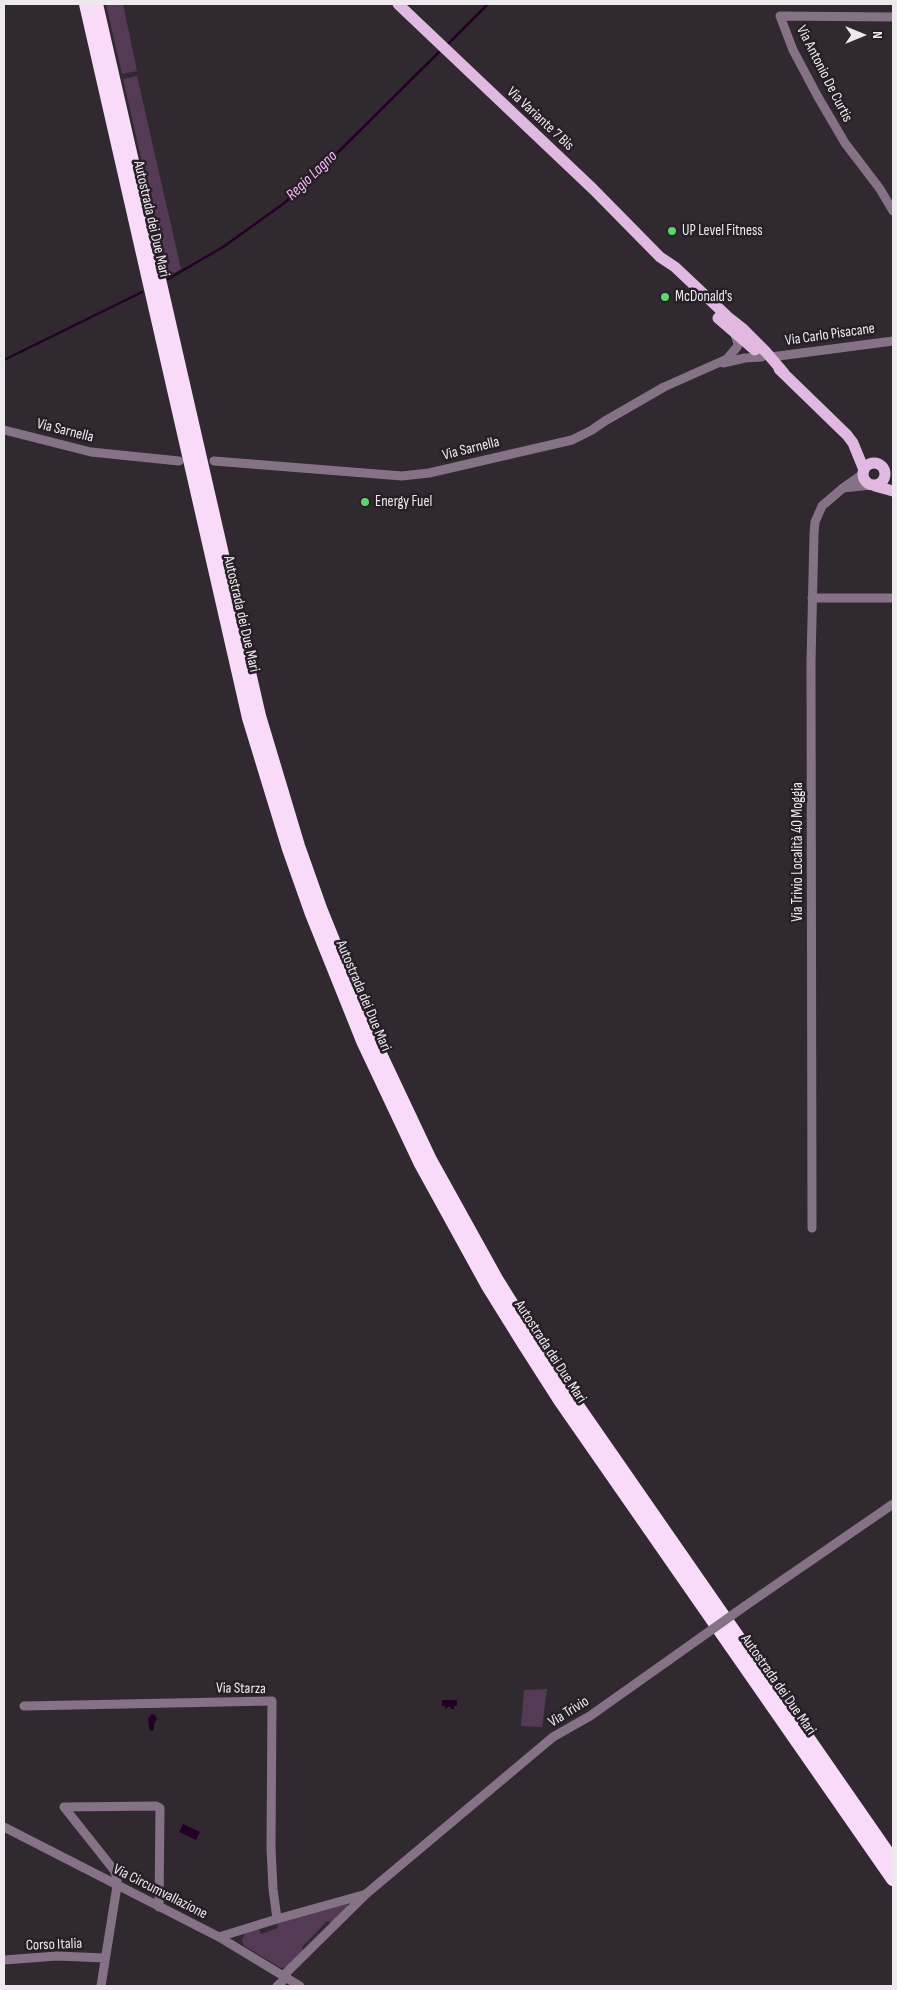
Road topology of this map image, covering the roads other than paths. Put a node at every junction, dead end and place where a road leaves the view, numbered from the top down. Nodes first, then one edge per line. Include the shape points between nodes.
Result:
1 (86, 4) edge
2 (96, 4) edge
3 (401, 7) edge
4 (893, 17) edge
5 (893, 211) edge
6 (660, 257) junction
7 (728, 318) junction
8 (736, 334) junction
9 (893, 341) edge
10 (748, 344) junction
11 (767, 357) junction
12 (745, 358) junction
13 (716, 365) junction
14 (4, 430) edge
15 (853, 443) junction
16 (179, 461) dead end
17 (214, 461) dead end
18 (882, 467) junction
19 (864, 472) junction
20 (893, 479) edge
21 (873, 485) junction
22 (843, 488) junction
23 (893, 491) edge
24 (812, 598) junction
25 (893, 598) edge
26 (812, 1228) dead end
27 (893, 1504) edge
28 (24, 1706) dead end
29 (4, 1827) edge
30 (893, 1861) edge
31 (893, 1878) edge
32 (117, 1886) junction
33 (366, 1894) junction
34 (159, 1907) junction
35 (277, 1919) junction
36 (219, 1938) junction
37 (105, 1958) junction
38 (4, 1960) edge
39 (285, 1976) junction
40 (101, 1986) edge
41 (277, 1986) edge
42 (300, 1986) edge

1 - 31 highway, Autostrada dei Due Mari via 249,718 292,859 363,1041 426,1173 523,1342
2 - 30 highway, Autostrada dei Due Mari via 259,716 314,892 372,1037 435,1169 532,1338
3 - 6 main road, Via Variante 7 Bis
4 - 5 street, Via Antonio De Curtis via 780,16 793,50 818,97
6 - 7 main road, Via Variante 7 Bis
6 - 8 main road, Via Variante 7 Bis via 670,272
7 - 10 main road, Via Variante 7 Bis
7 - 11 main road, Via Variante 7 Bis via 742,328
8 - 10 main road, Via Variante 7 Bis
8 - 13 street via 736,351
9 - 11 street, Via Carlo Pisacane
10 - 11 main road, Via Variante 7 Bis
10 - 12 street
11 - 12 street, Via Carlo Pisacane
11 - 15 main road, Via Variante 7 Bis
12 - 13 street, Via Carlo Pisacane
13 - 17 street, Via Sarnella via 664,387 572,440 429,474 402,476
14 - 16 street, Via Sarnella via 91,452
15 - 18 main road, Via Variante 7 Bis
15 - 19 main road, Via Variante 7 Bis
18 - 19 main road via 869,464
18 - 20 main road, Via Variante 7 Bis
18 - 21 main road via 884,480
19 - 21 main road via 865,481
19 - 22 street, Via Trivio Località 40 Moggia
21 - 22 street
21 - 23 main road
22 - 24 street, Via Trivio Località 40 Moggia via 822,506 815,522
24 - 25 street
24 - 26 street, Via Trivio Località 40 Moggia
27 - 33 street, Via Trivio, bridge via 590,1716 553,1737
28 - 35 street, Via Starza via 272,1701 271,1848
29 - 32 street, Via Circumvallazione
32 - 34 street, Via Circumvallazione
32 - 34 street via 114,1870 64,1807 160,1808
32 - 37 street
33 - 35 street
33 - 39 street, Via Trivio
34 - 36 street, Via Circumvallazione
35 - 36 street
36 - 39 street, Via Circumvallazione
37 - 38 street, Corso Italia via 58,1956
37 - 40 street
39 - 41 street, Via Trivio
39 - 42 street, Via Circumvallazione

